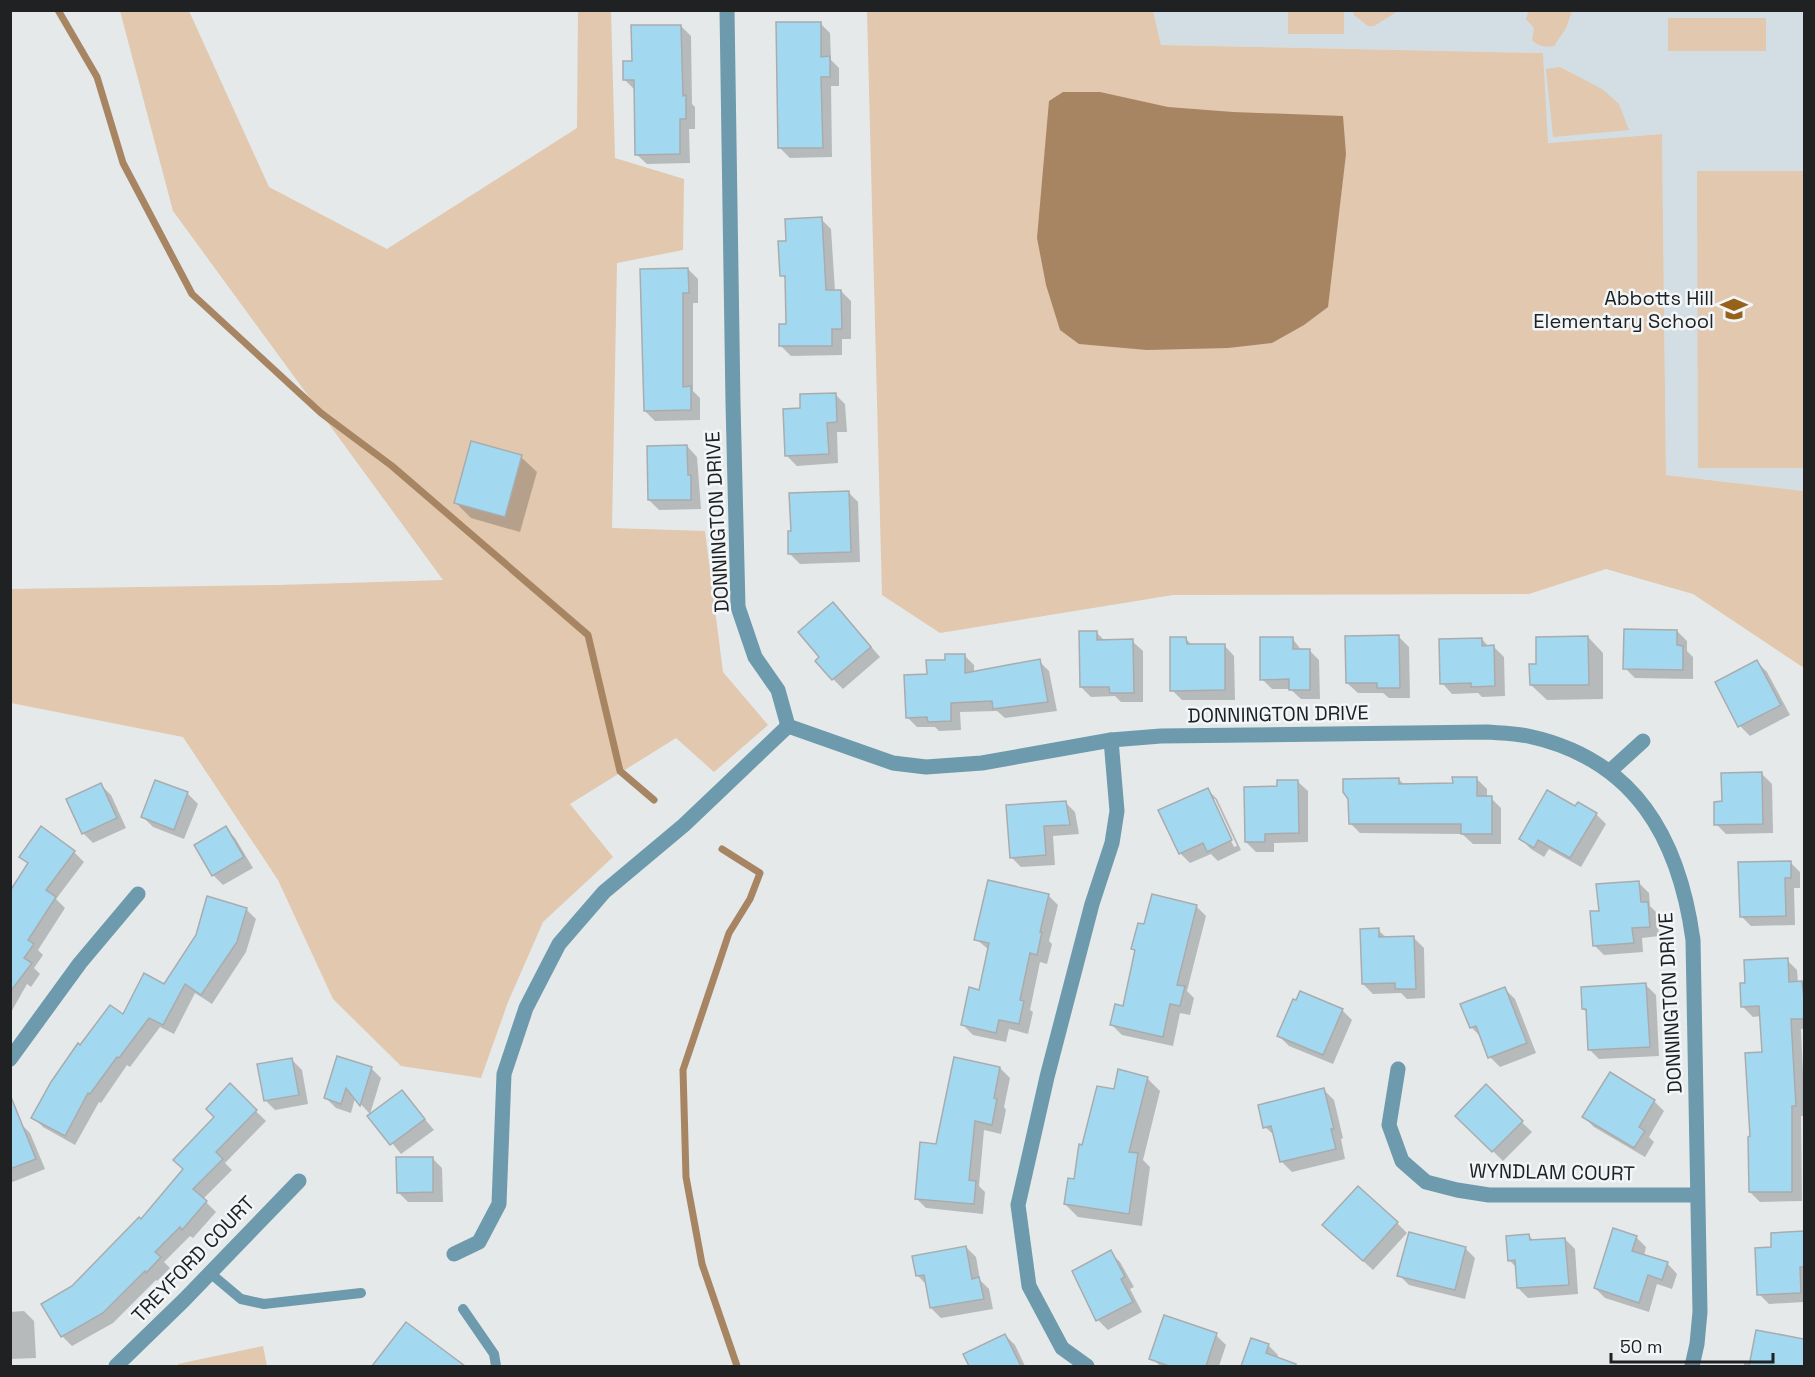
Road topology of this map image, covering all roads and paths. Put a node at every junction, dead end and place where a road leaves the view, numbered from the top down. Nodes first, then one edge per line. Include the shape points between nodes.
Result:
1 (727, 10) edge
2 (788, 726) junction
3 (1111, 740) junction
4 (1642, 741) dead end
5 (1610, 771) junction
6 (138, 894) dead end
7 (10, 1059) edge
8 (1398, 1069) dead end
9 (299, 1181) dead end
10 (1697, 1195) junction
11 (454, 1254) dead end
12 (210, 1273) junction
13 (361, 1293) dead end
14 (463, 1308) dead end
15 (116, 1366) edge
16 (496, 1366) edge
17 (1087, 1366) edge
18 (1692, 1366) edge

1 - 2 street, DONNINGTON DRIVE via 738,607 755,657 778,690
2 - 3 street, DONNINGTON DRIVE via 893,763 926,767 982,763
2 - 11 street via 684,825 604,892 559,944 526,1008 504,1074 499,1204 479,1242
3 - 5 street, DONNINGTON DRIVE via 1487,732 1552,742
3 - 17 street via 1117,811 1112,843 1060,1027 1018,1205 1029,1286 1062,1348
4 - 5 street
5 - 10 street, DONNINGTON DRIVE via 1634,792 1652,819 1672,857 1688,908 1693,940
6 - 7 street via 80,963
8 - 10 street, WYNDLAM COURT via 1389,1125 1402,1161 1426,1182 1489,1195
9 - 12 street, TREYFORD COURT
10 - 18 street, DONNINGTON DRIVE via 1700,1312
12 - 13 lane via 242,1299 264,1304
12 - 15 street, TREYFORD COURT
14 - 16 lane via 494,1354

